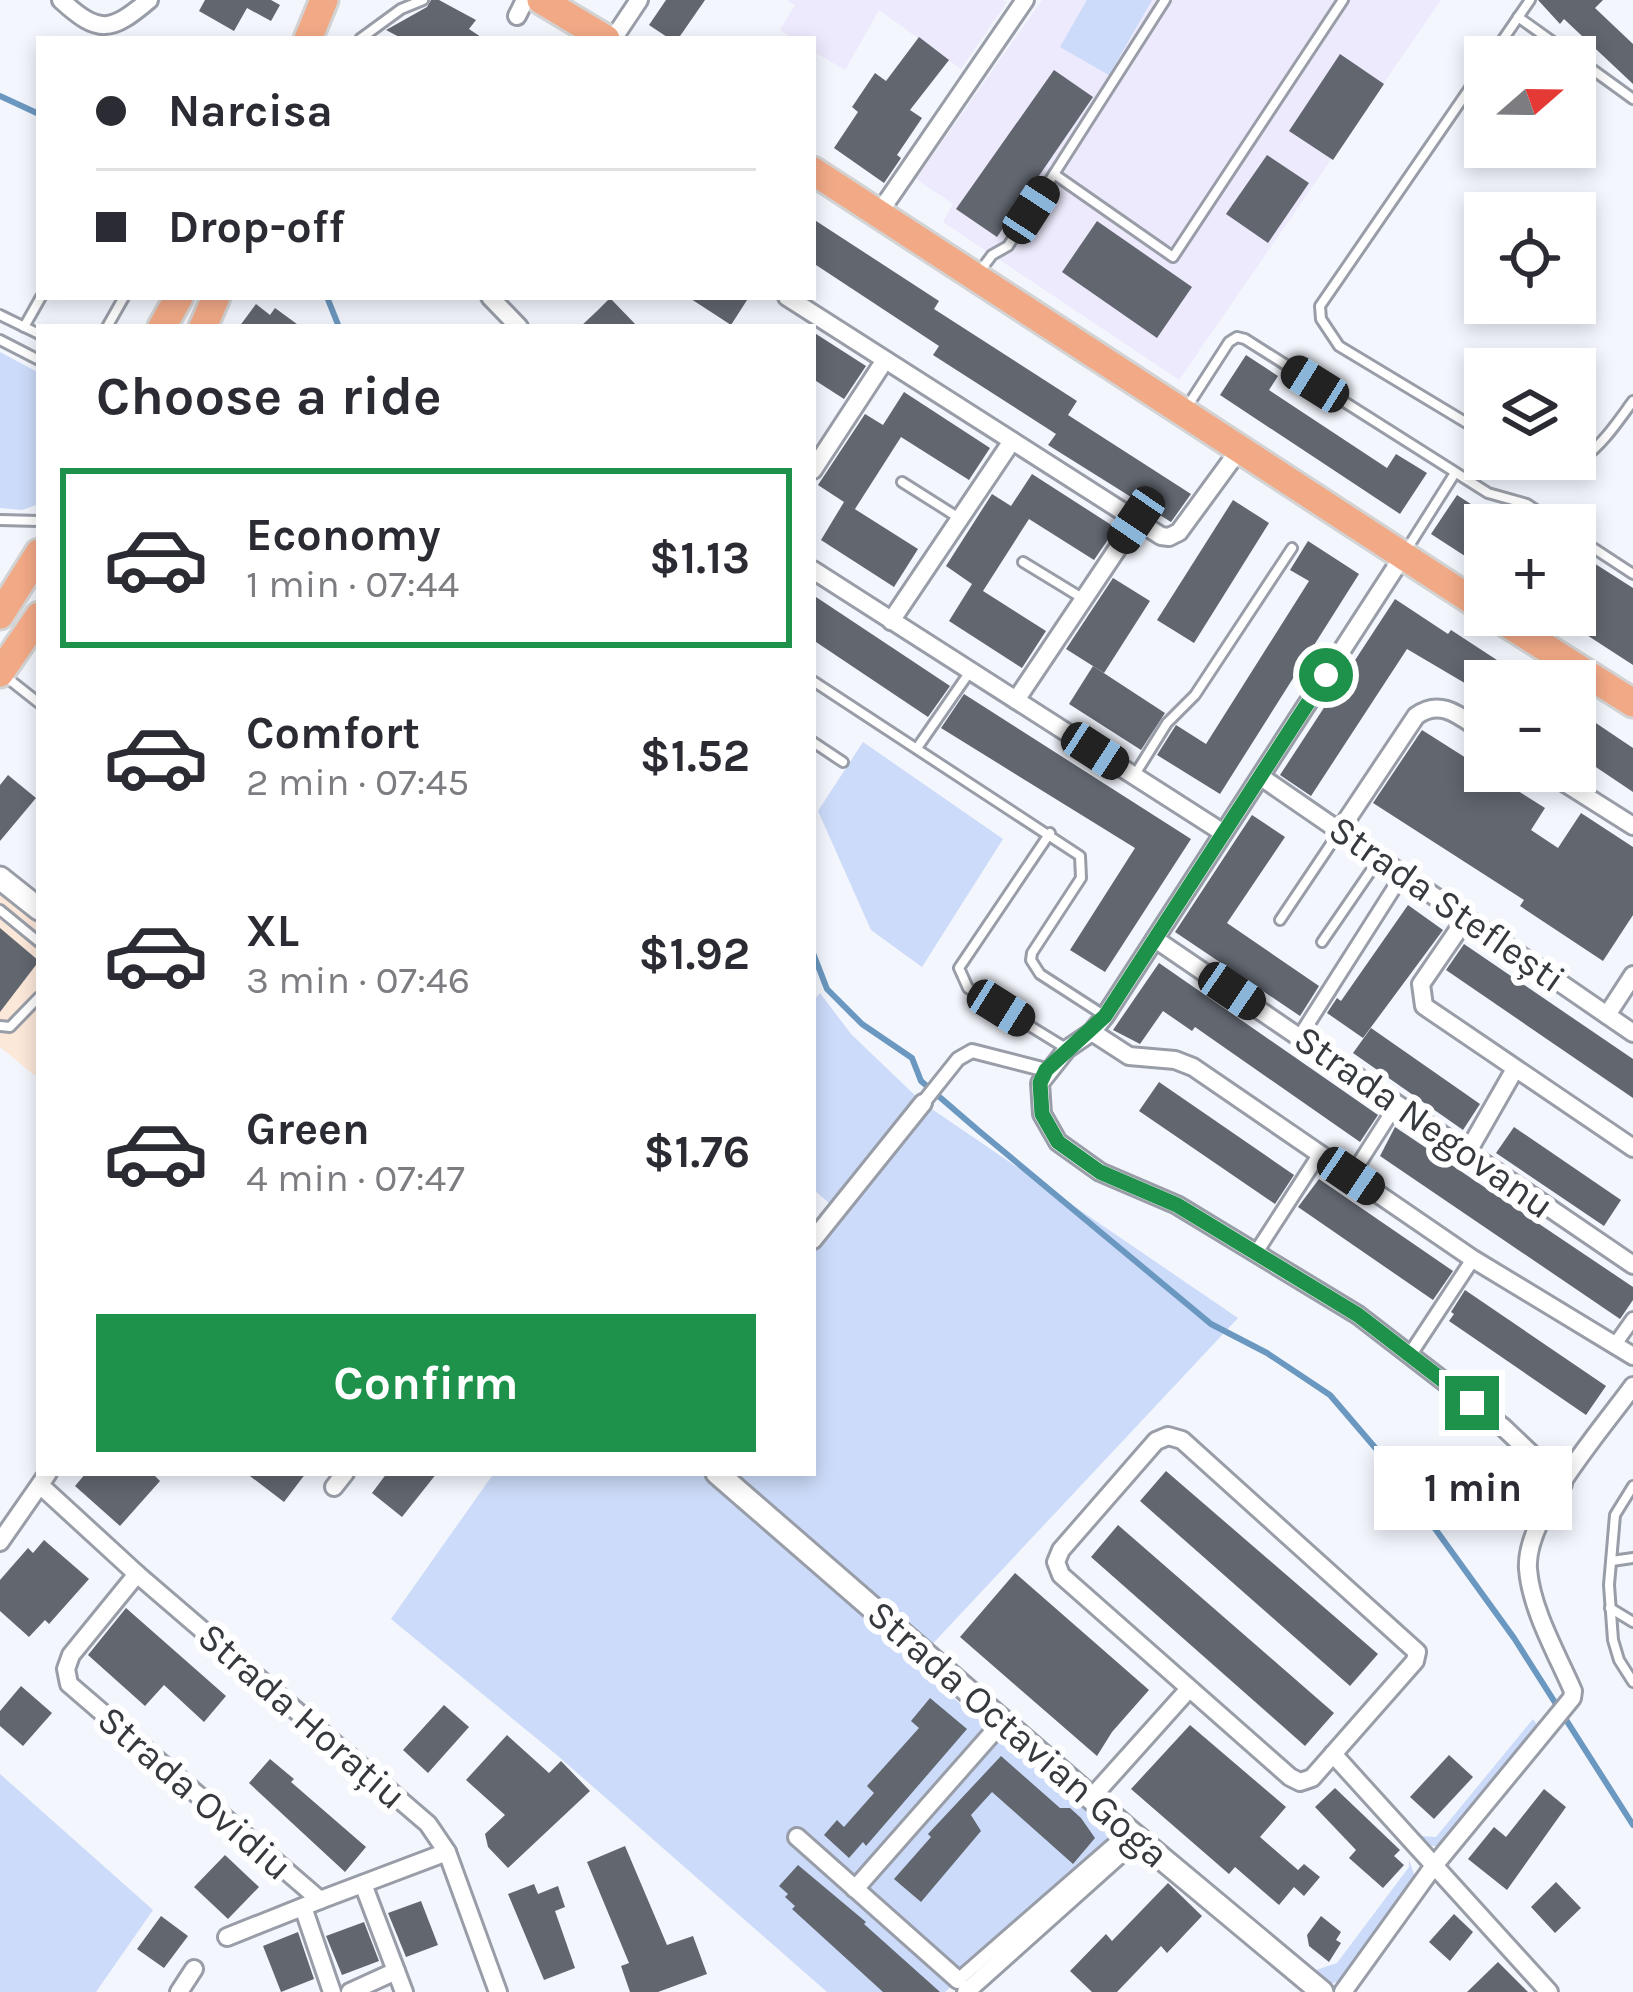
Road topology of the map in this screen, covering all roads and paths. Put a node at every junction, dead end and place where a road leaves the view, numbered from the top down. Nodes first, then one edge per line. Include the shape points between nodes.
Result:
1 (61, 0) edge
2 (149, 0) edge
3 (321, 0) edge
4 (423, 0) edge
5 (541, 0) edge
6 (639, 0) edge
7 (1025, 0) edge
8 (1165, 0) edge
9 (1343, 0) edge
10 (1530, 0) edge
11 (1518, 17) junction
12 (309, 36) edge
13 (364, 36) edge
14 (604, 36) edge
15 (611, 36) edge
16 (1505, 36) edge
17 (1545, 36) edge
18 (1596, 72) edge
19 (1464, 97) edge
20 (1633, 98) edge
21 (816, 173) edge
22 (1054, 174) junction
23 (879, 213) junction
24 (976, 277) junction
25 (38, 300) edge
26 (493, 300) edge
27 (792, 300) edge
28 (0, 315) edge
29 (516, 324) edge
30 (24, 327) junction
31 (36, 333) edge
32 (0, 340) edge
33 (36, 358) edge
34 (885, 360) junction
35 (1633, 400) edge
36 (1183, 413) junction
37 (1464, 421) edge
38 (1012, 441) junction
39 (1596, 447) edge
40 (1239, 449) junction
41 (816, 465) edge
42 (1455, 473) junction
43 (902, 482) dead end
44 (1527, 504) edge
45 (960, 518) junction
46 (0, 520) edge
47 (1136, 520) junction
48 (36, 521) edge
49 (1292, 548) dead end
50 (1596, 550) edge
51 (1403, 556) junction
52 (36, 558) edge
53 (1023, 562) dead end
54 (816, 572) edge
55 (1633, 574) edge
56 (1464, 595) edge
57 (1084, 599) junction
58 (0, 615) edge
59 (36, 620) edge
60 (891, 621) junction
61 (1523, 636) edge
62 (1555, 660) edge
63 (970, 671) junction
64 (0, 673) edge
65 (816, 683) edge
66 (1596, 686) edge
67 (1016, 700) junction
68 (36, 702) edge
69 (1633, 704) edge
70 (1464, 720) edge
71 (816, 744) edge
72 (917, 748) junction
73 (843, 762) dead end
74 (1134, 776) junction
75 (1261, 777) junction
76 (1579, 792) edge
77 (1633, 826) edge
78 (1340, 830) junction
79 (1222, 832) junction
80 (1049, 833) junction
81 (1380, 858) junction
82 (1403, 874) junction
83 (0, 878) edge
84 (36, 907) edge
85 (0, 910) edge
86 (1467, 916) junction
87 (1280, 920) dead end
88 (1155, 939) junction
89 (36, 940) edge
90 (1322, 941) dead end
91 (1633, 975) edge
92 (36, 1001) edge
93 (1607, 1015) junction
94 (1105, 1016) junction
95 (0, 1027) edge
96 (1091, 1032) junction
97 (1633, 1033) edge
98 (1300, 1036) junction
99 (1067, 1049) junction
100 (1515, 1069) junction
101 (1046, 1070) junction
102 (923, 1102) joint
103 (1397, 1104) junction
104 (1633, 1148) edge
105 (1467, 1153) junction
106 (1319, 1155) junction
107 (1351, 1176) junction
108 (816, 1236) edge
109 (1255, 1254) junction
110 (1474, 1259) junction
111 (1633, 1264) edge
112 (1633, 1318) edge
113 (1616, 1343) junction
114 (1409, 1356) junction
115 (1633, 1356) edge
116 (1633, 1386) edge
117 (720, 1476) edge
118 (44, 1479) edge
119 (1563, 1484) junction
120 (1633, 1486) edge
121 (0, 1542) edge
122 (1633, 1558) edge
123 (1612, 1561) junction
124 (137, 1574) junction
125 (1609, 1607) junction
126 (1633, 1622) edge
127 (1633, 1682) edge
128 (1188, 1690) junction
129 (990, 1718) junction
130 (1334, 1754) junction
131 (1105, 1816) junction
132 (805, 1844) dead end
133 (447, 1852) junction
134 (1433, 1867) junction
135 (363, 1884) junction
136 (851, 1893) junction
137 (311, 1904) junction
138 (227, 1937) dead end
139 (194, 1969) dead end
140 (396, 1971) junction
141 (962, 1986) edge
142 (179, 1992) edge
143 (332, 1992) edge
144 (350, 1992) edge
145 (404, 1992) edge
146 (498, 1992) edge
147 (1322, 1992) edge
148 (1343, 1992) edge
149 (1549, 1992) edge

1 - 2 street via 102,28
3 - 12 main road
4 - 13 lane
5 - 14 main road
6 - 15 street
7 - 23 street
8 - 22 lane
9 - 22 lane via 1173,257
10 - 11 lane
11 - 16 lane
11 - 17 lane
18 - 20 lane
19 - 37 lane via 1320,306 1340,346
21 - 23 main road
22 - 24 lane
23 - 24 main road
24 - 36 main road
25 - 30 lane
26 - 29 street
27 - 34 street
28 - 30 lane
30 - 31 lane
32 - 33 lane
34 - 38 street
34 - 41 street
35 - 39 lane
36 - 40 main road
36 - 42 lane via 1237,337
38 - 45 street
38 - 47 street
40 - 47 street via 1179,532 1160,536
40 - 51 main road
42 - 44 lane
42 - 51 lane
43 - 45 lane
45 - 60 street
46 - 48 lane
47 - 57 street
49 - 74 lane
50 - 55 lane
51 - 56 main road
51 - 75 street
52 - 58 main road
53 - 57 lane
54 - 60 street
57 - 67 street
59 - 64 main road
60 - 63 street
61 - 62 main road
63 - 67 street
63 - 72 lane
64 - 68 lane
65 - 72 lane
66 - 69 main road
67 - 74 street
70 - 78 street via 1436,706 1416,716
71 - 73 lane
72 - 80 lane
74 - 79 street
75 - 78 street, Strada Steflești
75 - 79 street
76 - 77 street
78 - 81 street, Strada Steflești
78 - 87 lane
79 - 88 street
80 - 94 lane via 1080,856 1083,869 1031,960
80 - 99 lane via 958,968 968,988
81 - 82 street, Strada Steflești
81 - 90 lane
82 - 86 street, Strada Steflești
82 - 98 street
83 - 84 street
85 - 89 lane
86 - 93 street, Strada Steflești
86 - 100 street via 1420,984 1420,996
88 - 94 street
88 - 98 street, Strada Negovanu
91 - 93 street
92 - 95 lane via 10,1028
93 - 97 street, Strada Steflești
94 - 96 street
96 - 99 street
96 - 106 street via 1129,1056 1192,1067
98 - 103 street, Strada Negovanu
99 - 101 street
100 - 104 street
100 - 105 street
101 - 102 street via 972,1051
101 - 109 street via 1039,1099 1058,1142
102 - 108 street
103 - 105 street, Strada Negovanu
103 - 107 street
105 - 111 street, Strada Negovanu
106 - 107 street
106 - 109 street
107 - 110 street
109 - 114 street via 1358,1315
110 - 113 street
110 - 114 street
112 - 113 street
113 - 115 street
114 - 119 street
116 - 119 street
117 - 129 street, Strada Octavian Goga
118 - 121 street
118 - 124 street, Strada Horațiu
119 - 134 street via 1539,1517 1528,1571 1573,1690
120 - 123 lane via 1615,1515
122 - 123 lane
123 - 125 lane
124 - 133 street, Strada Horațiu via 404,1801
124 - 137 street, Strada Ovidiu via 71,1655 69,1684
125 - 126 lane
125 - 127 lane via 1619,1660
128 - 130 street via 1300,1782
128 - 130 street via 1056,1562 1168,1436 1182,1440 1417,1652
128 - 131 street
129 - 131 street, Strada Octavian Goga
129 - 136 street via 951,1788 896,1851 874,1858
130 - 134 street
131 - 141 street
131 - 147 street, Strada Octavian Goga
132 - 136 street
133 - 135 street, Strada Ovidiu
133 - 146 street, Strada Horațiu
134 - 148 street
134 - 149 street
135 - 137 street, Strada Ovidiu
135 - 140 street
136 - 141 street
137 - 138 street
137 - 143 street
139 - 142 street
140 - 144 street
140 - 145 street

